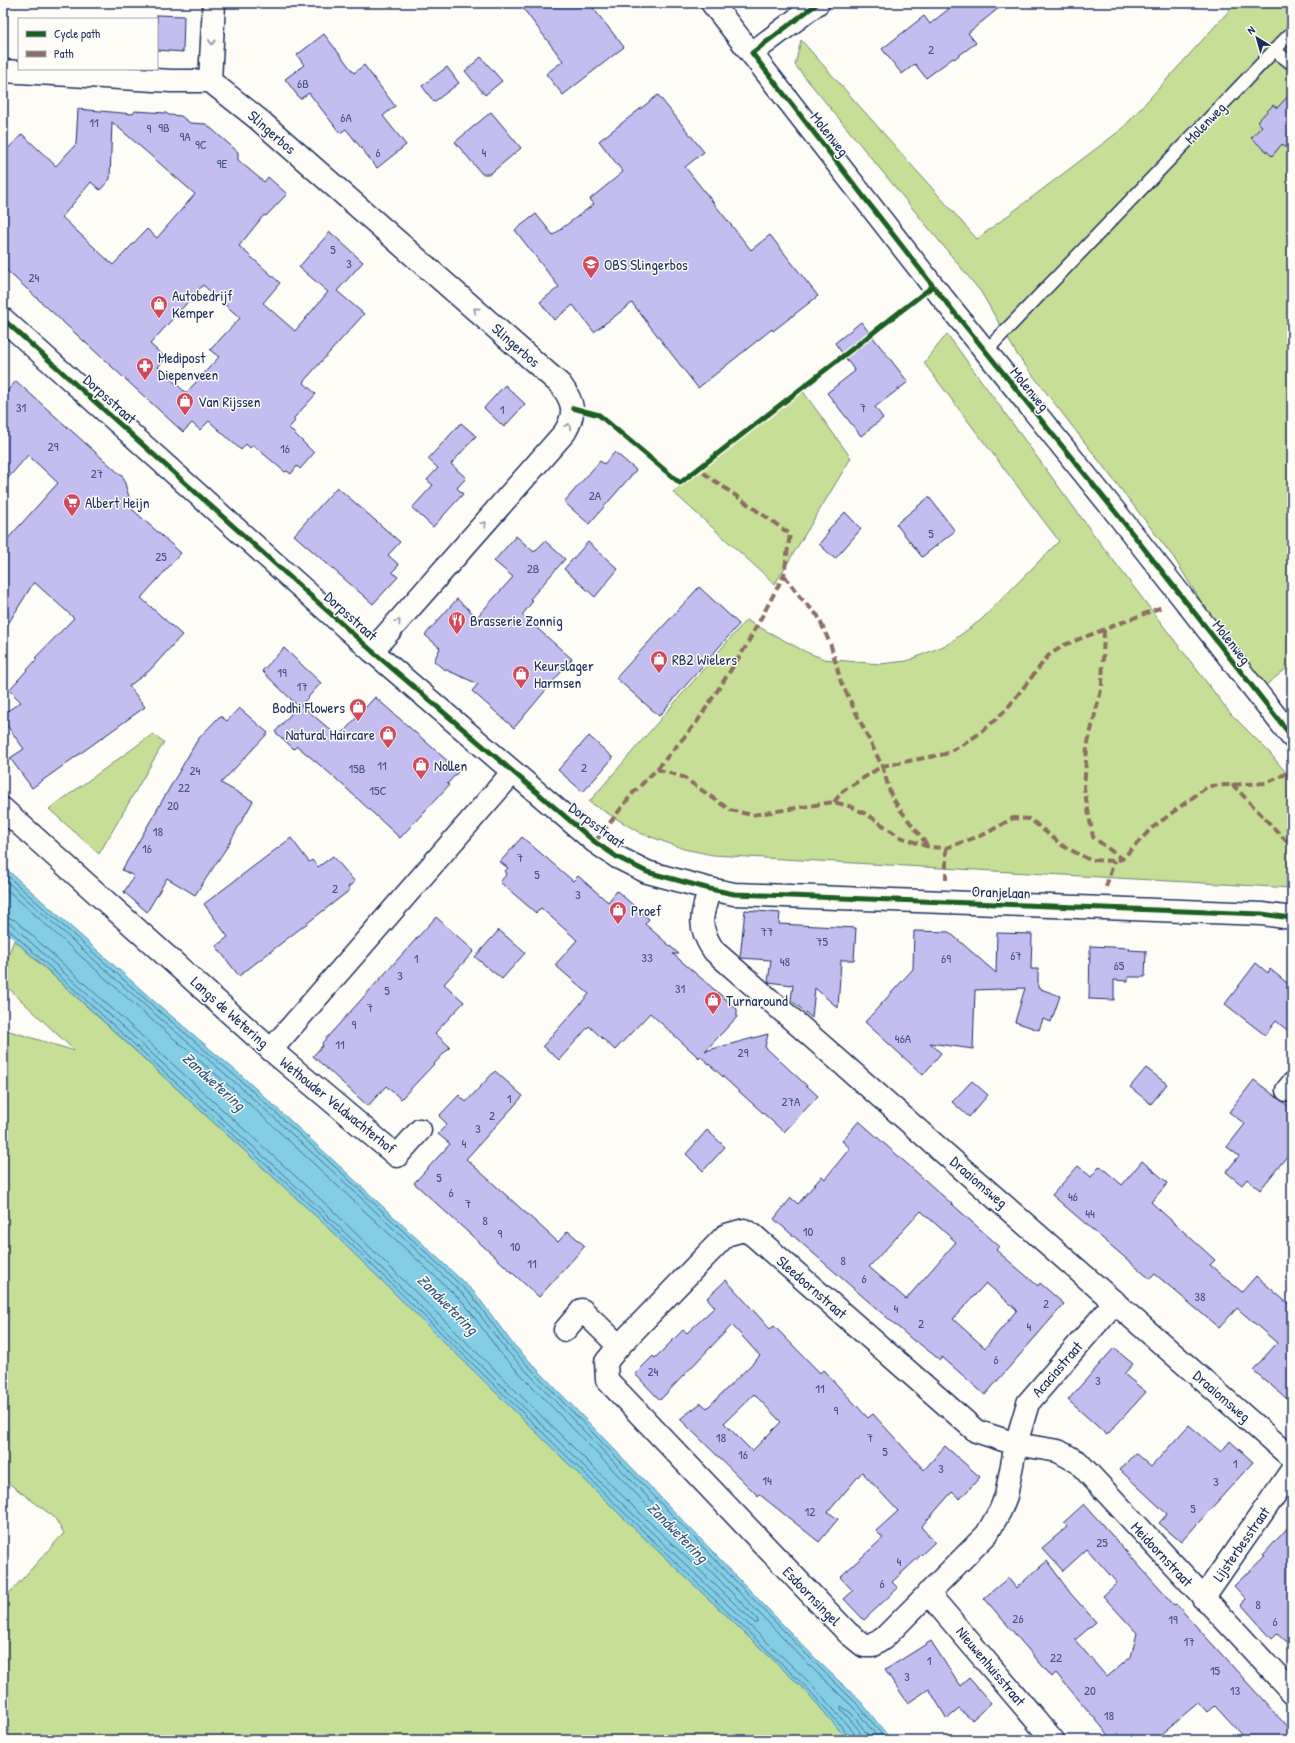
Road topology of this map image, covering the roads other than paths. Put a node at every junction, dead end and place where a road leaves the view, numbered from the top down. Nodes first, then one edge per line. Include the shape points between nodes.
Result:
1 (214, 3) edge
2 (712, 3) edge
3 (818, 3) edge
4 (1292, 32) edge
5 (1274, 50) junction
6 (752, 53) junction
7 (1291, 63) dead end
8 (3, 71) edge
9 (210, 81) junction
10 (3, 319) edge
11 (985, 352) junction
12 (372, 651) junction
13 (1288, 723) edge
14 (513, 772) junction
15 (3, 809) edge
16 (710, 889) junction
17 (1292, 918) edge
18 (271, 1050) junction
19 (420, 1130) dead end
20 (1115, 1302) junction
21 (565, 1330) dead end
22 (619, 1346) junction
23 (1016, 1444) junction
24 (1292, 1458) edge
25 (1292, 1470) edge
26 (928, 1593) junction
27 (1203, 1598) junction
28 (1292, 1692) edge
29 (1053, 1740) edge

1 -> 9 street
2 - 6 street, Molenweg
3 - 6 street
4 - 5 lane, Molenweg
5 - 7 lane
5 - 11 lane, Molenweg
6 - 11 street, Molenweg
8 - 9 street
12 -> 9 street, Slingerbos via 565,432 571,422 573,408 570,397 561,385 258,119
10 - 12 street, Dorpsstraat
11 - 13 street, Molenweg
12 - 14 street, Dorpsstraat
14 - 16 street, Dorpsstraat via 595,842 617,857 647,872
14 - 18 street, Langs de Wetering
15 - 18 street, Langs de Wetering
16 - 17 street, Oranjelaan via 734,894 1262,914
16 - 20 street, Draaiomsweg via 702,926 705,938 714,951
18 - 19 street, Wethouder Veldwachterhof via 397,1156
20 - 23 street, Acaciastraat via 1028,1403
20 - 24 street, Draaiomsweg
21 - 22 street via 582,1310
22 - 23 street, Sleedoornstraat via 726,1235 744,1230 753,1235 976,1431
22 - 26 street, Esdoornsingel via 606,1362 607,1380 848,1633 864,1646 872,1646 884,1638
23 - 26 street, Esdoornsingel via 1006,1496 987,1534
23 - 27 street, Meidoornstraat via 1058,1452 1078,1462
25 - 27 street, Lijsterbesstraat
26 - 29 street, Nieuwenhuisstraat
27 - 28 street, Meidoornstraat

